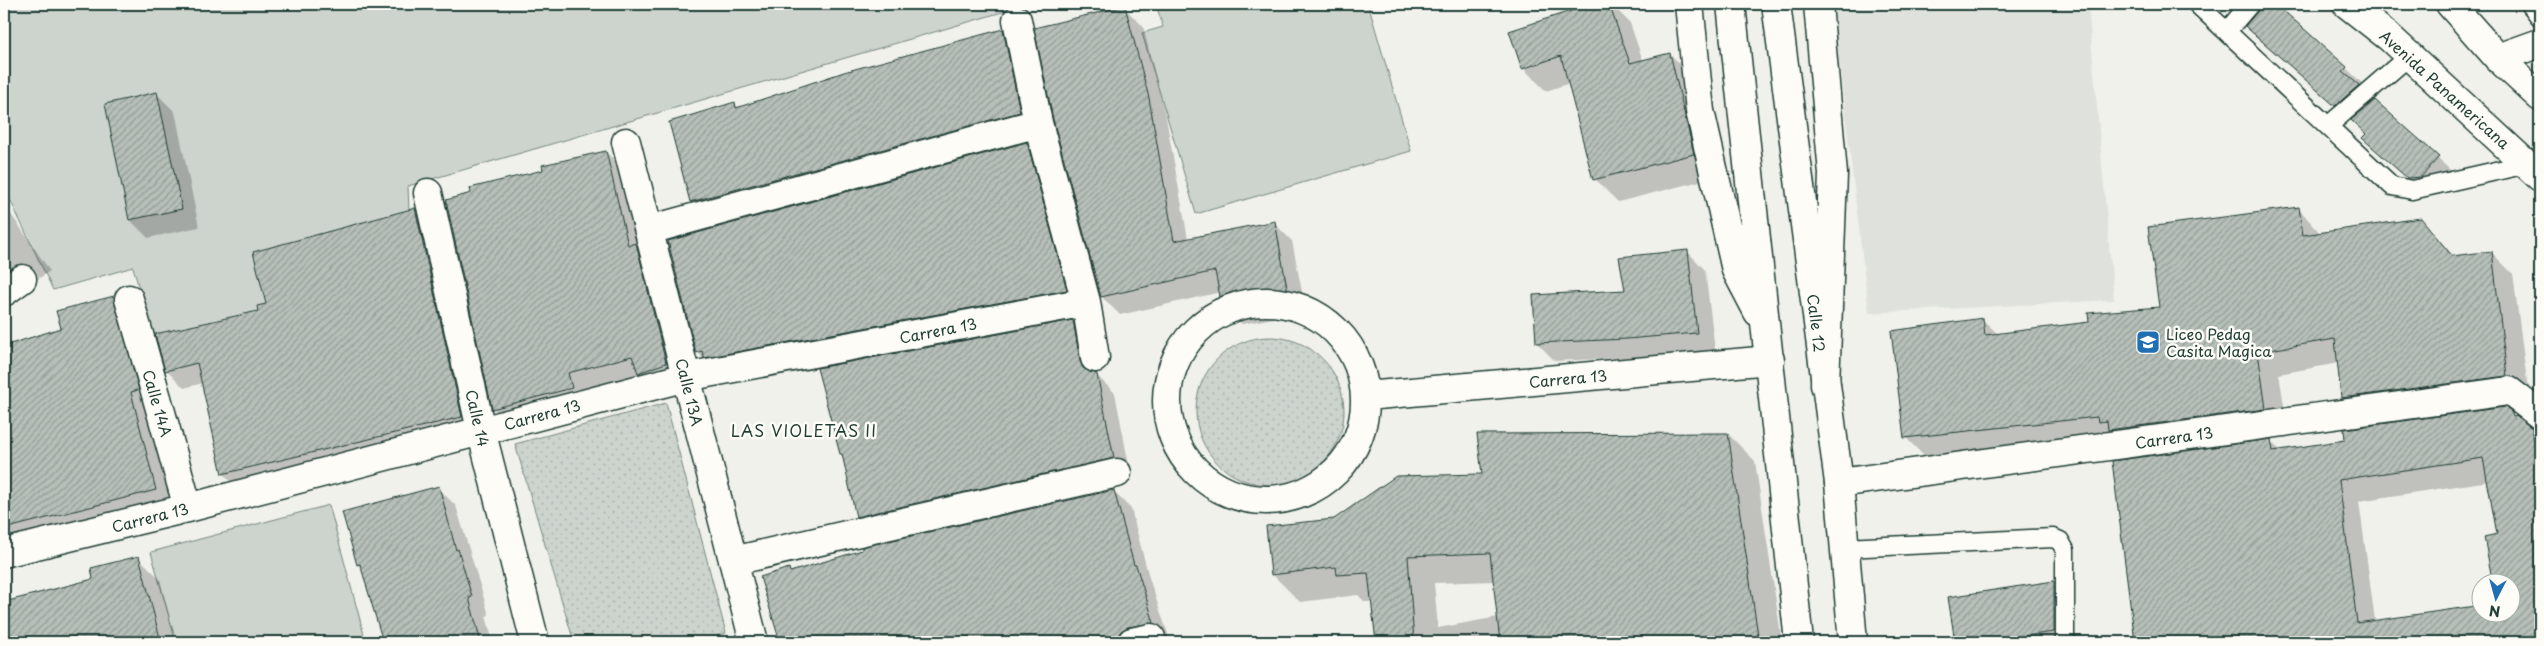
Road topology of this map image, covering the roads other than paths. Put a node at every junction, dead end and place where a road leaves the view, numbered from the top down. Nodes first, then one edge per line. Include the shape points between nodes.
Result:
1 (1689, 4) edge
2 (1730, 4) edge
3 (1776, 4) edge
4 (1818, 4) edge
5 (2197, 4) edge
6 (2250, 4) edge
7 (2347, 4) edge
8 (2361, 4) edge
9 (2450, 4) edge
10 (2530, 4) edge
11 (2540, 17) edge
12 (1016, 20) dead end
13 (2227, 31) junction
14 (2388, 37) junction
15 (2540, 43) edge
16 (2409, 56) junction
17 (2498, 58) junction
18 (2540, 98) edge
19 (1038, 123) junction
20 (2328, 126) junction
21 (626, 142) dead end
22 (2534, 171) edge
23 (428, 193) dead end
24 (649, 230) junction
25 (129, 299) dead end
26 (1086, 302) junction
27 (1765, 326) junction
28 (1095, 358) dead end
29 (1770, 360) junction
30 (686, 377) junction
31 (1825, 385) junction
32 (1366, 396) junction
33 (2540, 415) edge
34 (480, 430) junction
35 (1117, 473) dead end
36 (1839, 483) junction
37 (188, 508) junction
38 (1845, 548) junction
39 (4, 553) edge
40 (733, 561) junction
41 (535, 642) edge
42 (754, 642) edge
43 (1799, 642) edge
44 (1853, 642) edge
45 (2065, 642) edge

1 - 27 street via 1700,111 1736,270
2 - 27 street
3 - 31 street, Calle 12
4 - 31 street via 1832,174
5 - 13 lane
6 - 13 lane
7 - 14 street, Avenida Panamericana
8 - 14 street
9 - 17 street
10 - 11 lane
12 - 19 street
13 - 20 lane
14 - 16 street, Avenida Panamericana
15 - 17 street
16 - 20 lane
16 - 22 street, Avenida Panamericana
17 - 18 street
19 - 24 street
19 - 26 street
20 - 22 lane via 2392,186 2402,190
21 - 24 street, Calle 13A
23 - 34 street, Calle 14
24 - 30 street, Calle 13A
25 - 37 street, Calle 14A
26 - 28 street
26 - 30 street, Carrera 13
27 - 29 street
29 - 32 street, Carrera 13
29 - 43 street
30 - 34 street, Carrera 13
30 - 40 street, Calle 13A
31 - 36 street, Calle 12
32 - 32 street via 1358,362 1339,333 1311,313 1277,302 1243,304 1211,318 1185,341 1170,372 1166,407 1173,440 1192,469 1213,485 1254,500 1289,499 1320,485 1346,461 1362,430
33 - 36 street, Carrera 13 via 2509,391
34 - 37 street, Carrera 13
34 - 41 street, Calle 14
35 - 40 street
36 - 38 street, Calle 12
37 - 39 street, Carrera 13
38 - 44 street, Calle 12
38 - 45 lane via 2053,538 2060,541 2066,550
40 - 42 street, Calle 13A

